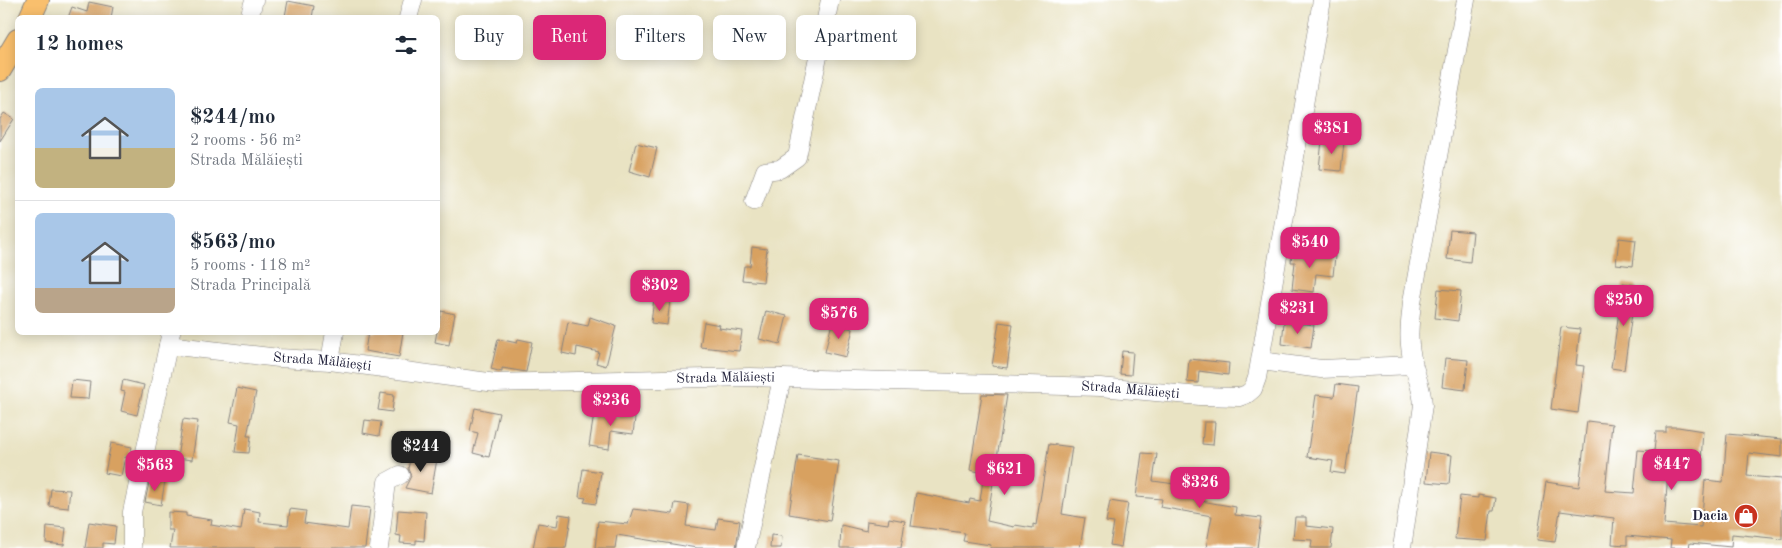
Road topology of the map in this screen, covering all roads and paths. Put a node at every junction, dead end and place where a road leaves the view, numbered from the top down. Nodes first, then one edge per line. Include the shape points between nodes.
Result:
1 (38, 0) edge
2 (254, 0) edge
3 (413, 0) edge
4 (830, 0) edge
5 (1322, 0) edge
6 (1466, 0) edge
7 (31, 15) edge
8 (250, 15) edge
9 (409, 15) edge
10 (15, 45) edge
11 (0, 70) edge
12 (754, 201) dead end
13 (335, 335) edge
14 (170, 339) edge
15 (330, 361) junction
16 (1261, 361) junction
17 (1413, 365) junction
18 (782, 378) junction
19 (400, 475) dead end
20 (132, 548) edge
21 (379, 548) edge
22 (746, 548) edge
23 (1402, 548) edge

1 - 7 main road
2 - 8 street
3 - 9 street
4 - 12 street via 797,157 780,169 765,172
5 - 16 street, Strada Mălăiești
6 - 17 street via 1412,302 1409,344
10 - 11 main road
13 - 15 street
14 - 15 street, Strada Mălăiești via 279,358
14 - 20 street via 132,512
15 - 18 street, Strada Mălăiești via 496,383
16 - 17 street via 1321,369
16 - 18 street, Strada Mălăiești via 1253,389 1239,397 1100,386
17 - 23 street via 1422,390 1423,405
18 - 22 street
19 - 21 street via 387,482

